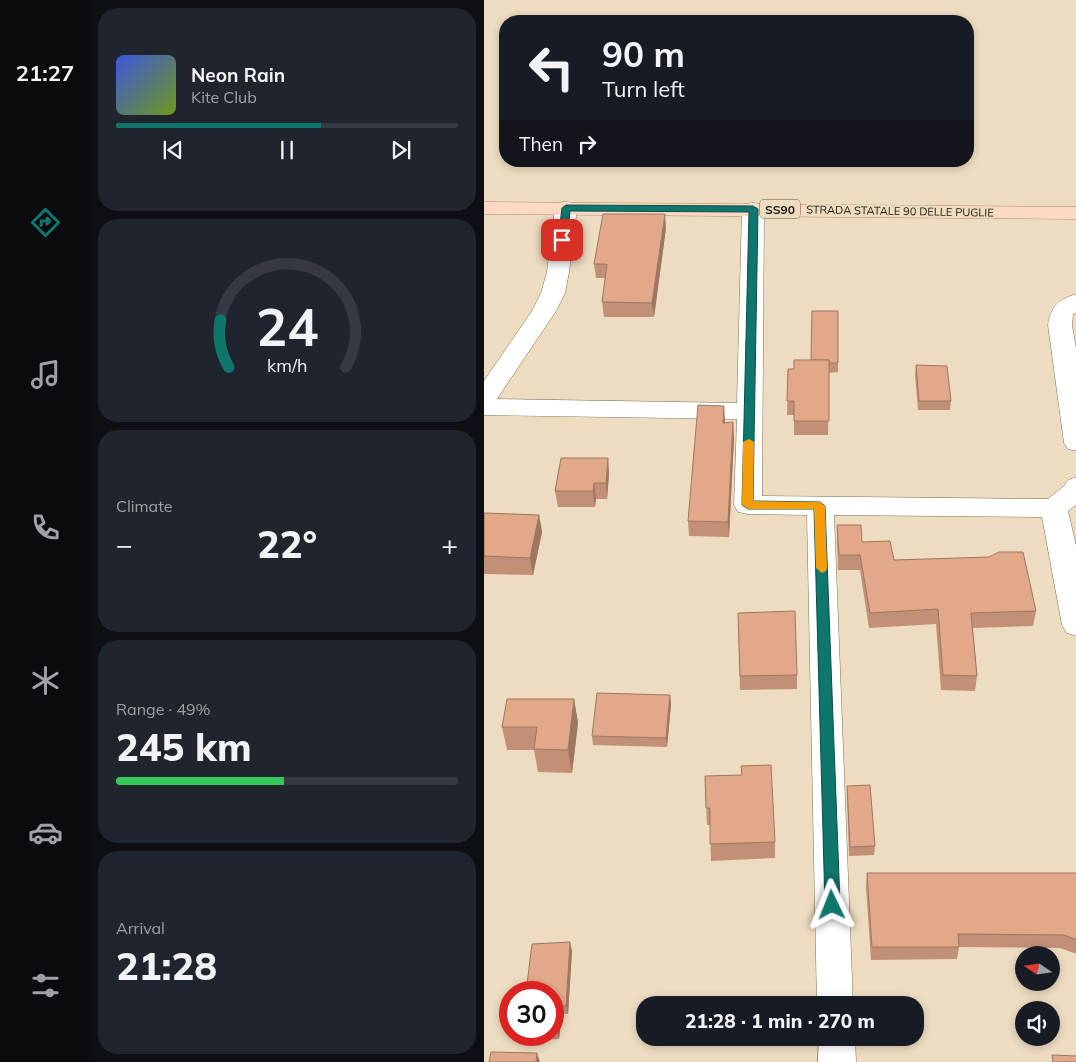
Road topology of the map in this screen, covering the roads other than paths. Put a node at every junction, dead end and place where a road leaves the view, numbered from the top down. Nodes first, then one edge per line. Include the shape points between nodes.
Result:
1 (484, 208) edge
2 (566, 208) junction
3 (753, 209) junction
4 (1076, 213) edge
5 (1076, 301) edge
6 (484, 399) edge
7 (484, 407) edge
8 (749, 411) junction
9 (1076, 443) edge
10 (1076, 486) edge
11 (820, 506) junction
12 (1054, 508) junction
13 (1076, 625) edge
14 (836, 996) edge
15 (836, 1046) edge
16 (837, 1062) edge

1 - 2 main road, STRADA STATALE 90 DELLE PUGLIE / SS90
2 - 3 main road, STRADA STATALE 90 DELLE PUGLIE / SS90
2 - 6 street via 553,293
3 - 4 main road, STRADA STATALE 90 DELLE PUGLIE / SS90
3 - 8 street
5 - 9 street via 1062,311 1060,326
7 - 8 street
8 - 11 street via 748,505
10 - 12 street via 1074,492
11 - 12 street
11 - 14 street
12 - 13 street
15 - 16 street

